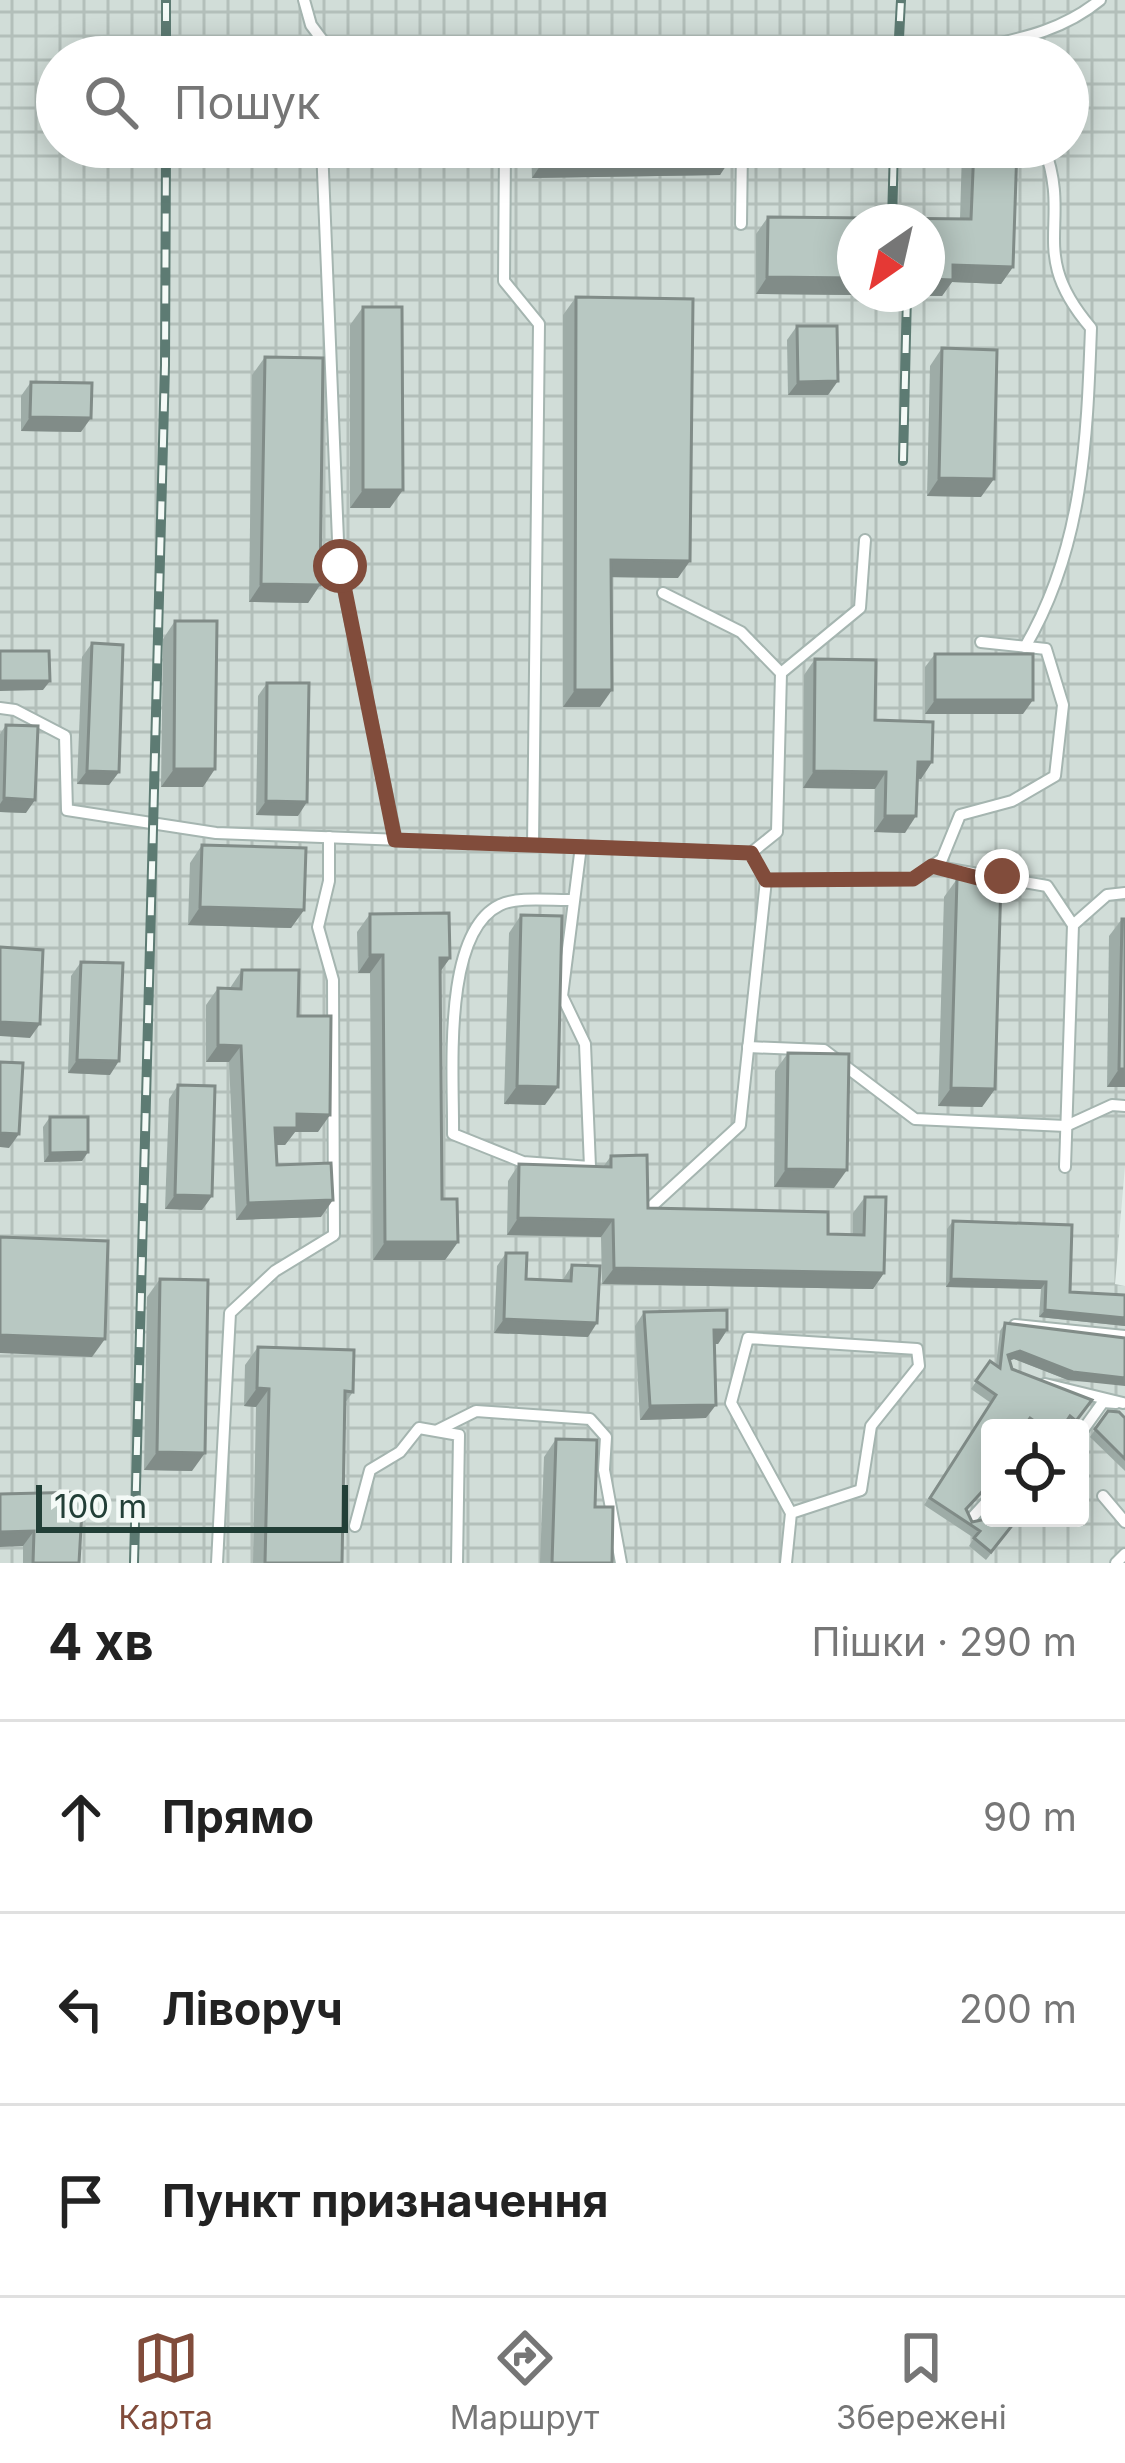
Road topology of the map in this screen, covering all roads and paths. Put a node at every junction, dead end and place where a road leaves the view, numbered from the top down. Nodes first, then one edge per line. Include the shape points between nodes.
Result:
1 (304, 0) edge
2 (1100, 0) edge
3 (318, 36) edge
4 (1033, 36) edge
5 (323, 168) edge
6 (505, 168) edge
7 (742, 168) edge
8 (1052, 168) edge
9 (741, 224) dead end
10 (865, 540) dead end
11 (663, 593) dead end
12 (981, 642) dead end
13 (1025, 647) junction
14 (781, 673) junction
15 (0, 708) edge
16 (329, 837) junction
17 (395, 840) junction
18 (532, 845) junction
19 (581, 847) junction
20 (751, 853) junction
21 (932, 866) junction
22 (766, 880) junction
23 (1125, 893) edge
24 (574, 900) junction
25 (1073, 925) junction
26 (748, 1047) junction
27 (1125, 1106) edge
28 (1066, 1126) junction
29 (1065, 1167) dead end
30 (653, 1205) edge
31 (1008, 1324) edge
32 (1125, 1336) edge
33 (1027, 1376) edge
34 (1124, 1403) edge
35 (1089, 1421) edge
36 (438, 1430) junction
37 (1103, 1496) dead end
38 (981, 1508) edge
39 (790, 1513) junction
40 (970, 1520) edge
41 (1125, 1522) edge
42 (355, 1526) dead end
43 (1125, 1555) edge
44 (217, 1563) edge
45 (457, 1563) edge
46 (620, 1563) edge
47 (786, 1563) edge
48 (1116, 1563) edge

1 - 3 lane
2 - 4 lane
5 - 17 lane via 340,566
6 - 18 lane via 504,281 539,325
7 - 9 lane
8 - 13 lane via 1053,261 1063,295 1091,328 1090,367 1079,509 1053,598
10 - 14 lane via 860,608
11 - 14 lane via 741,632
12 - 13 lane
13 - 21 lane via 1046,650 1063,705 1055,776 1012,801 960,815
14 - 20 lane via 777,832
15 - 16 lane via 65,736 67,810 216,833
16 - 17 lane
16 - 44 lane via 318,927 332,980 334,1235 274,1270 230,1313
17 - 18 lane
18 - 19 lane
19 - 20 lane
19 - 24 lane
20 - 22 lane
21 - 22 lane via 913,879
21 - 25 lane via 1047,886
22 - 26 lane
23 - 25 lane via 1107,895
24 - 24 lane via 562,996 585,1044 590,1167 524,1162 452,1134 457,990 470,931 501,903
25 - 28 lane
26 - 28 lane via 824,1050 915,1119
26 - 30 lane via 740,1125
27 - 28 lane
28 - 29 lane
31 - 32 lane
33 - 34 lane
34 - 35 lane via 1103,1402
36 - 42 lane via 419,1428 370,1470
36 - 45 lane via 459,1435
36 - 46 lane via 476,1411 590,1419 606,1437
37 - 41 lane
38 - 40 lane
39 - 39 lane via 861,1490 871,1426 919,1366 917,1348 748,1338 731,1403
39 - 47 lane
43 - 48 lane

